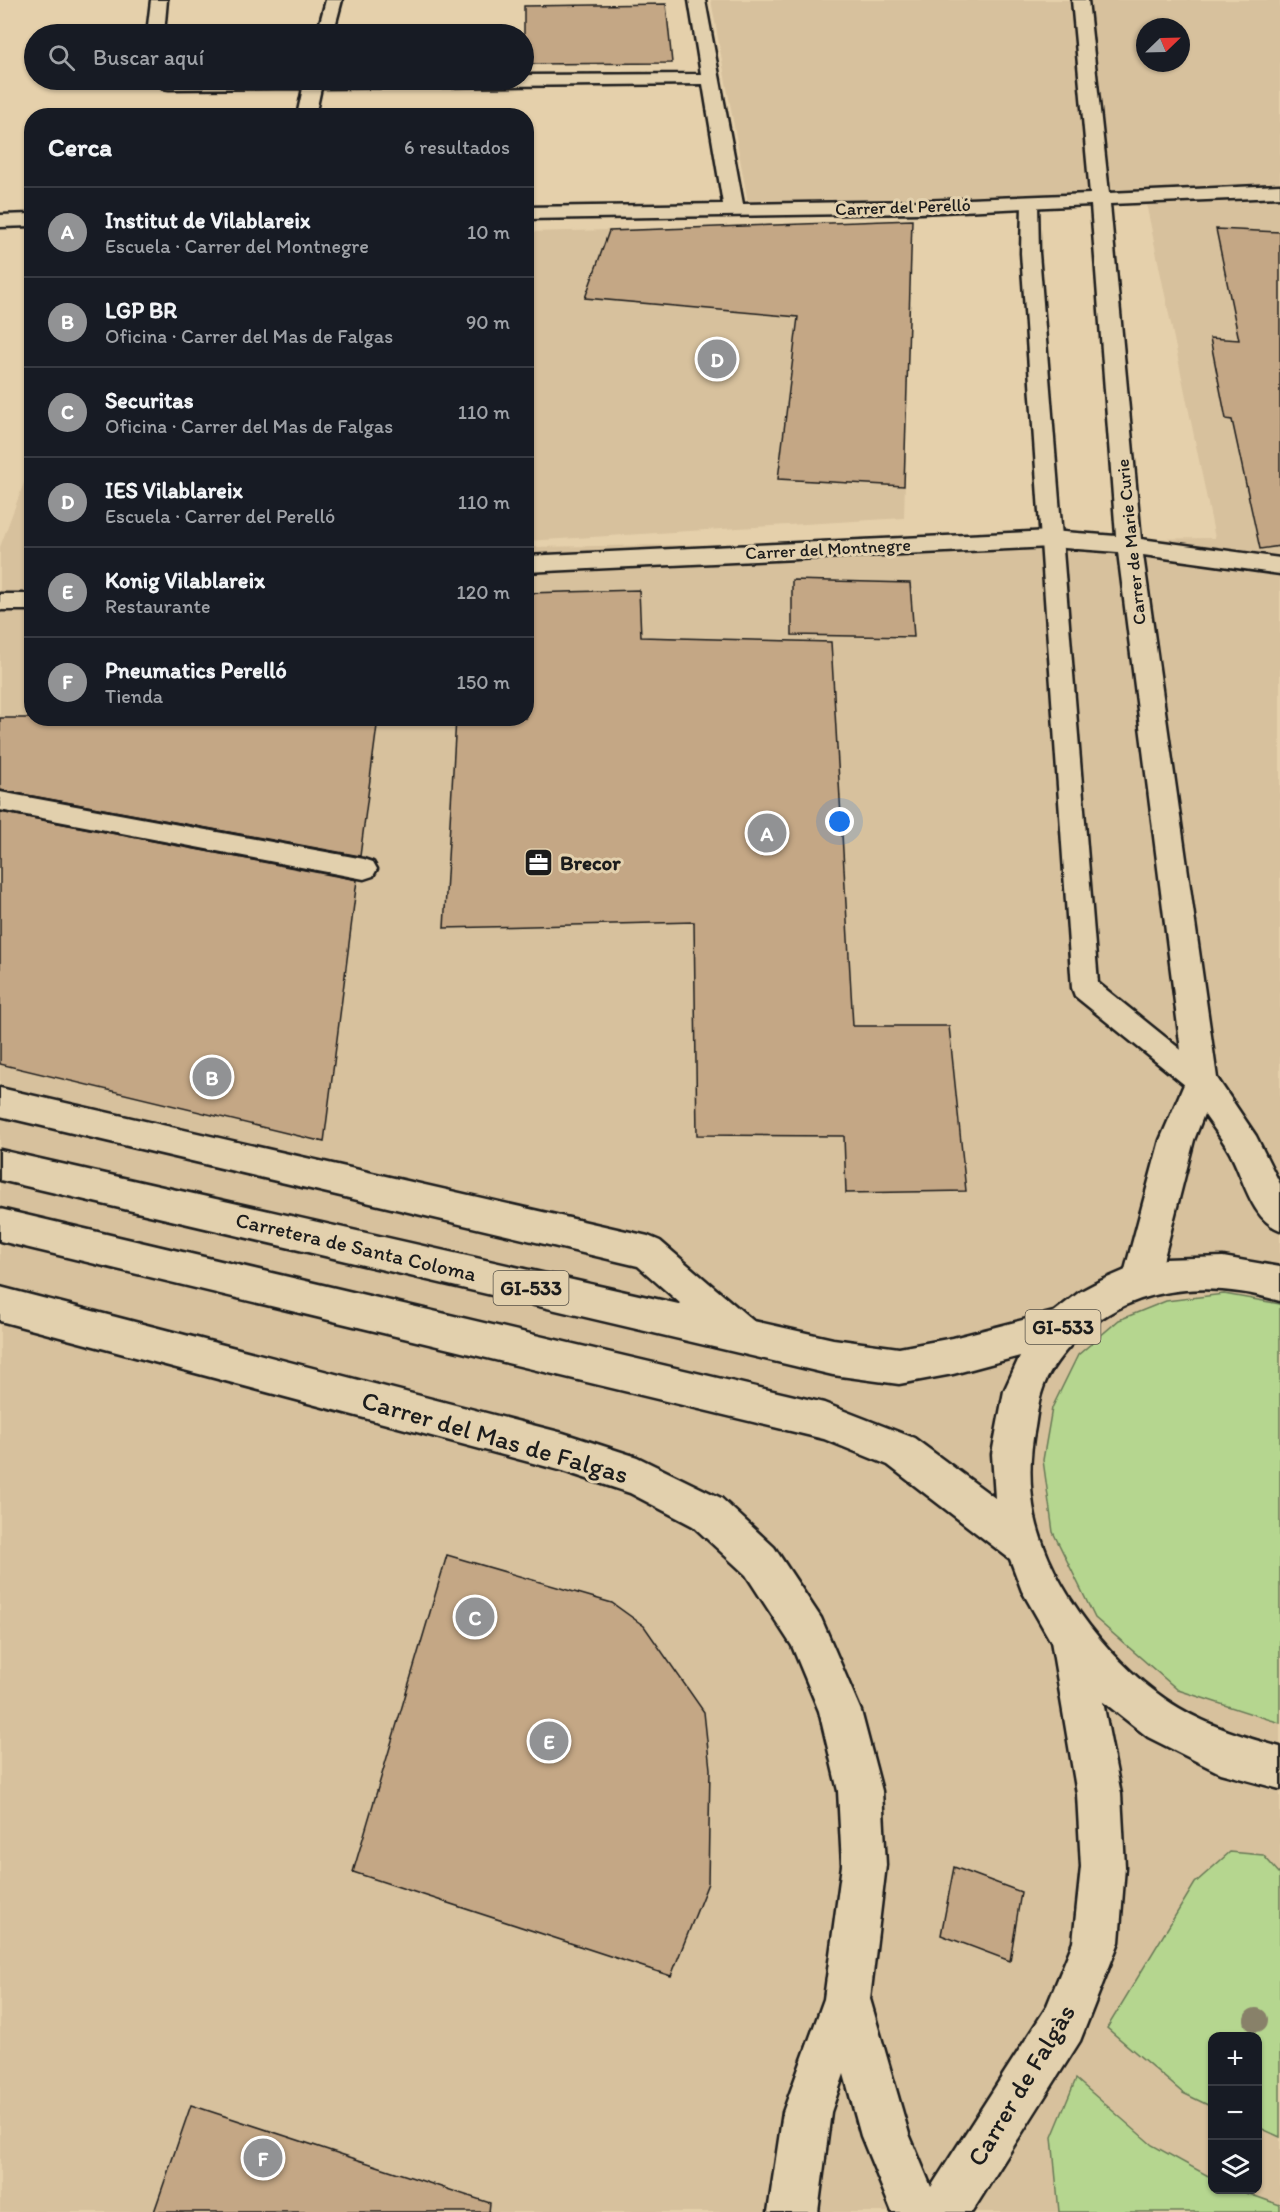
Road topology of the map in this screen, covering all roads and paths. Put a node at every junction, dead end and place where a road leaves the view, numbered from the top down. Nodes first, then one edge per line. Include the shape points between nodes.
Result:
1 (159, 0) edge
2 (334, 0) edge
3 (697, 0) edge
4 (1080, 0) edge
5 (157, 24) edge
6 (328, 24) edge
7 (710, 79) junction
8 (534, 80) edge
9 (311, 90) edge
10 (308, 108) edge
11 (1280, 191) edge
12 (1100, 200) junction
13 (1030, 203) junction
14 (734, 211) junction
15 (534, 213) edge
16 (24, 220) edge
17 (0, 221) edge
18 (1051, 539) junction
19 (1129, 545) junction
20 (534, 564) edge
21 (1280, 566) edge
22 (0, 602) edge
23 (24, 602) edge
24 (0, 801) edge
25 (364, 869) dead end
26 (1201, 1082) junction
27 (0, 1102) edge
28 (0, 1164) edge
29 (1280, 1214) edge
30 (0, 1225) edge
31 (1140, 1281) junction
32 (1280, 1284) edge
33 (0, 1304) edge
34 (1063, 1327) junction
35 (745, 1337) junction
36 (1024, 1545) junction
37 (1070, 1635) junction
38 (1280, 1768) edge
39 (847, 2000) junction
40 (794, 2212) edge
41 (917, 2212) edge
42 (944, 2212) edge

1 - 5 street
2 - 6 street
3 - 7 street
4 - 12 street, Carrer de Marie Curie
7 - 8 street
7 - 14 street
9 - 10 street
11 - 12 street, Carrer del Perelló
12 - 13 street, Carrer del Perelló
12 - 19 street, Carrer de Marie Curie
13 - 14 street, Carrer del Perelló
13 - 18 lane, Carrer de Marie Curie via 1030,253
14 - 15 street, Carrer del Perelló
16 - 17 street
18 - 19 street, Carrer del Montnegre
18 - 20 street, Carrer del Montnegre
18 - 26 lane, Carrer de Marie Curie via 1084,988
19 - 21 street, Carrer del Montnegre
19 - 26 street, Carrer de Marie Curie
22 - 23 street
24 - 25 lane
26 - 29 street, Carrer de Marie Curie via 1244,1146 1260,1183
26 - 31 street via 1177,1140
27 - 35 street via 648,1252
28 - 35 street, Carretera de Santa Coloma / GI-533
30 - 36 street via 824,1421 901,1451
31 - 32 street, GI-533 via 1207,1272
31 - 34 street, GI-533 via 1094,1302
33 - 39 street, Carrer del Mas de Falgas via 563,1452 637,1476 707,1512 760,1561 807,1632 840,1712 860,1791 864,1865
34 - 35 street, Carretera de Santa Coloma / GI-533 via 900,1366 833,1357
34 - 36 street, GI-533 via 1028,1376 1014,1428 1010,1472
36 - 37 street, GI-533 via 1041,1586
37 - 38 street, GI-533 via 1135,1702 1173,1729 1215,1750
37 - 42 street, Carrer de Falgàs via 1099,1794 1103,1867 1096,1942 1063,2024
39 - 40 street, Carrer del Mas de Falgas via 807,2112
39 - 41 street via 885,2136

